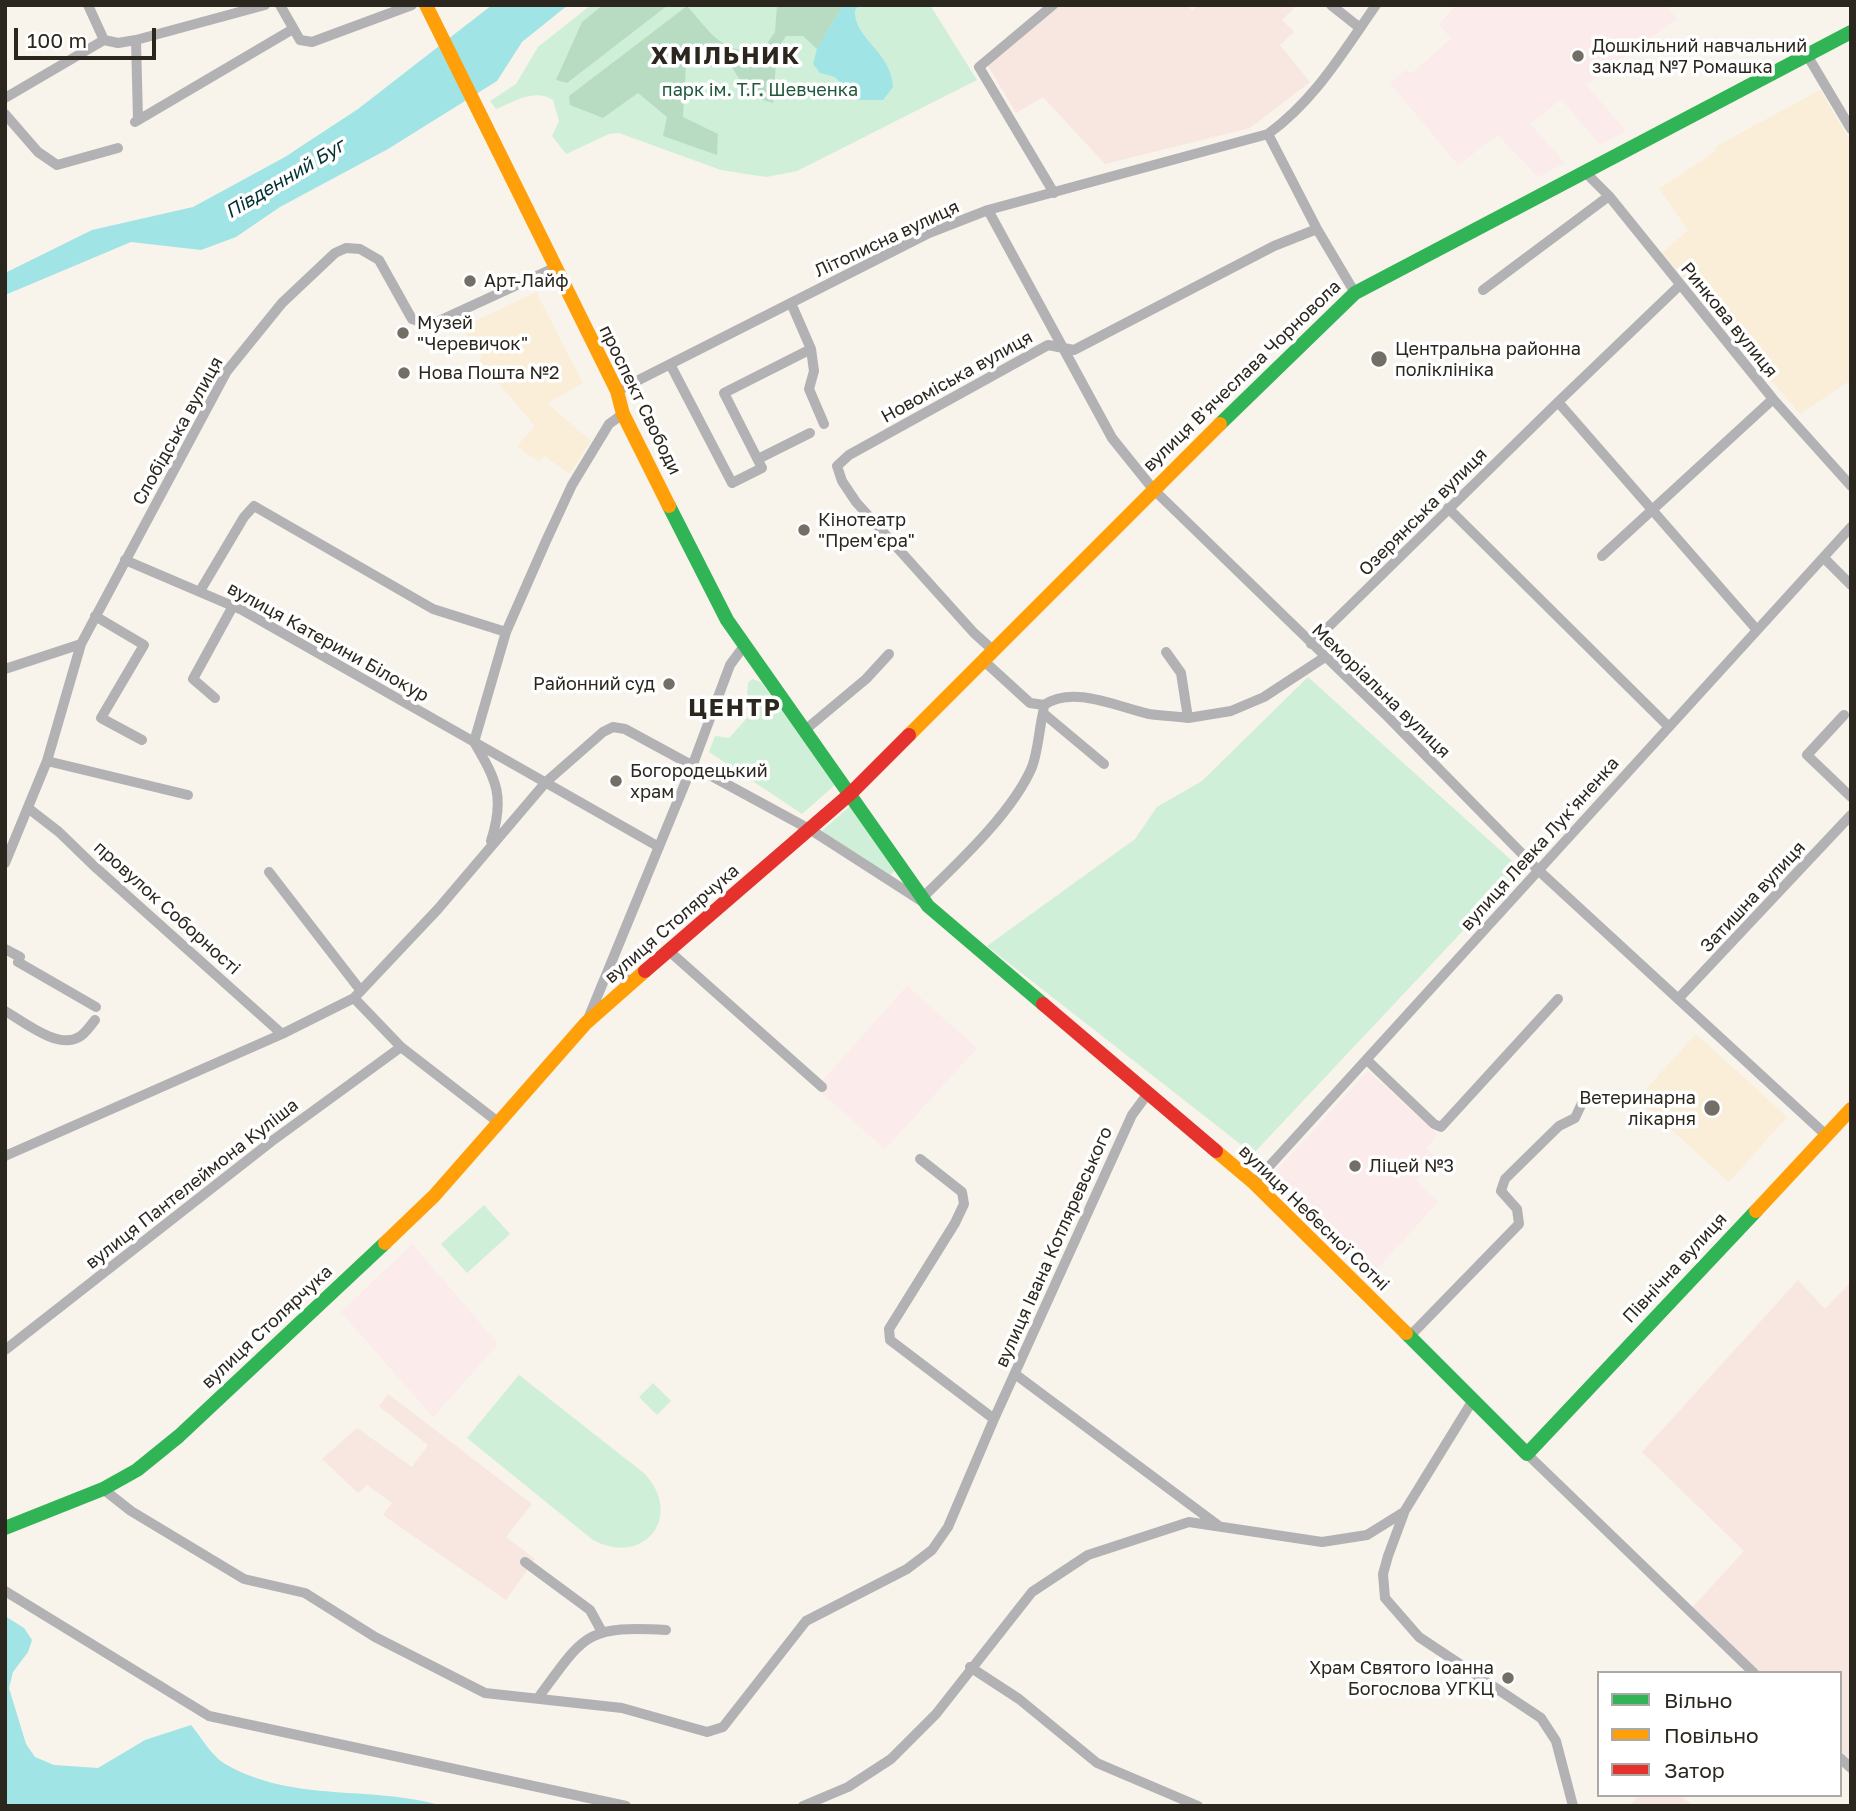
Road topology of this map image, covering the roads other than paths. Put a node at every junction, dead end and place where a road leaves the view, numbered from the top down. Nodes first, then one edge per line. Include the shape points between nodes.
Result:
1 (88, 5) edge
2 (265, 5) edge
3 (280, 5) edge
4 (412, 5) edge
5 (426, 5) edge
6 (1053, 5) edge
7 (1331, 5) edge
8 (1376, 5) edge
9 (1360, 28) junction
10 (293, 29) junction
11 (1851, 32) edge
12 (104, 40) junction
13 (136, 40) junction
14 (1807, 55) junction
15 (5, 99) edge
16 (5, 114) edge
17 (1851, 129) edge
18 (1268, 134) junction
19 (118, 148) dead end
20 (1585, 172) junction
21 (1054, 193) junction
22 (1609, 196) junction
23 (988, 210) junction
24 (1317, 229) junction
25 (554, 268) junction
26 (1680, 285) junction
27 (1483, 290) dead end
28 (1355, 293) junction
29 (791, 303) junction
30 (1062, 347) junction
31 (811, 349) junction
32 (670, 364) junction
33 (617, 390) junction
34 (1773, 399) junction
35 (1558, 402) junction
36 (623, 414) junction
37 (824, 424) dead end
38 (810, 433) dead end
39 (758, 459) junction
40 (1851, 486) edge
41 (1153, 489) junction
42 (1448, 508) junction
43 (1654, 510) junction
44 (1851, 527) edge
45 (1602, 556) dead end
46 (1825, 559) junction
47 (125, 560) junction
48 (1851, 585) edge
49 (200, 592) junction
50 (233, 606) junction
51 (95, 616) junction
52 (1757, 630) junction
53 (506, 632) junction
54 (80, 644) junction
55 (1311, 645) junction
56 (744, 646) junction
57 (1166, 652) dead end
58 (889, 653) dead end
59 (989, 656) junction
60 (1325, 657) junction
61 (5, 669) edge
62 (215, 698) dead end
63 (1043, 709) junction
64 (1844, 715) dead end
65 (1188, 718) junction
66 (1668, 726) junction
67 (805, 730) junction
68 (142, 740) dead end
69 (474, 742) junction
70 (47, 761) junction
71 (693, 764) junction
72 (1104, 764) dead end
73 (546, 782) junction
74 (850, 794) junction
75 (188, 795) dead end
76 (1851, 797) edge
77 (28, 808) junction
78 (1851, 815) edge
79 (811, 830) junction
80 (489, 846) junction
81 (659, 847) junction
82 (5, 863) edge
83 (1537, 869) junction
84 (269, 872) dead end
85 (925, 901) junction
86 (5, 949) edge
87 (668, 951) junction
88 (613, 964) junction
89 (635, 981) junction
90 (357, 994) junction
91 (1558, 999) dead end
92 (1678, 999) junction
93 (96, 1007) dead end
94 (5, 1011) edge
95 (95, 1020) dead end
96 (586, 1023) junction
97 (282, 1034) junction
98 (401, 1047) junction
99 (1368, 1061) junction
100 (822, 1087) dead end
101 (1149, 1092) junction
102 (1582, 1103) dead end
103 (1851, 1109) edge
104 (498, 1122) junction
105 (1826, 1135) junction
106 (5, 1156) edge
107 (920, 1159) dead end
108 (1254, 1183) junction
109 (1409, 1337) junction
110 (5, 1350) edge
111 (1015, 1374) junction
112 (1473, 1400) junction
113 (994, 1419) junction
114 (1527, 1454) junction
115 (103, 1489) junction
116 (1404, 1512) junction
117 (30, 1516) junction
118 (5, 1518) edge
119 (1221, 1527) junction
120 (5, 1528) edge
121 (525, 1562) dead end
122 (5, 1591) edge
123 (666, 1630) dead end
124 (602, 1632) junction
125 (970, 1667) junction
126 (1752, 1671) edge
127 (538, 1698) junction
128 (626, 1806) edge
129 (803, 1806) edge
130 (1198, 1806) edge
131 (1573, 1806) edge

1 - 12 street
2 - 13 street
3 - 10 street
4 - 10 street via 312,41 300,40
5 - 25 street, проспект Свободи
6 - 21 street via 979,67
7 - 9 street
8 - 9 street
9 - 18 street via 1296,114
10 - 13 street via 137,121
11 - 14 street, вулиця В'ячеслава Чорновола
12 - 13 street
12 - 15 street
14 - 17 street
14 - 20 street, вулиця В'ячеслава Чорновола
16 - 19 street via 38,152 57,165
18 - 21 street, Літописна вулиця
18 - 24 street
20 - 22 street, Ринкова вулиця
20 - 28 street, вулиця В'ячеслава Чорновола
21 - 23 street, Літописна вулиця
22 - 26 street, Ринкова вулиця
22 - 27 street
23 - 29 street, Літописна вулиця via 929,233
23 - 30 street, Меморіальна вулиця
24 - 28 street
24 - 30 street, Новоміська вулиця via 1274,246 1074,350
25 - 33 street, проспект Свободи
25 - 47 street, Слобідська вулиця via 430,325 412,320 379,260 360,249 335,253 282,303 227,371
26 - 34 street, Ринкова вулиця
26 - 35 street, Озерянська вулиця
28 - 41 street, вулиця В'ячеслава Чорновола
29 - 31 street
29 - 32 street, Літописна вулиця
30 - 41 street, Меморіальна вулиця via 1112,438
30 - 59 street, Новоміська вулиця via 1048,345 849,455 837,466 856,502
31 - 37 street via 814,370 809,389
31 - 39 street via 724,393
32 - 33 street, Літописна вулиця
32 - 39 street via 732,483 762,468
33 - 36 street, проспект Свободи
34 - 40 street, Ринкова вулиця
34 - 43 street
35 - 42 street, Озерянська вулиця
35 - 43 street
36 - 53 street via 609,424 572,485
36 - 56 street, проспект Свободи
38 - 39 street
41 - 55 street, Меморіальна вулиця
41 - 59 street, вулиця В'ячеслава Чорновола
42 - 55 street, Озерянська вулиця
42 - 66 street
43 - 45 street
43 - 52 street
44 - 46 street, вулиця Левка Лук'яненка
46 - 48 street
46 - 52 street, вулиця Левка Лук'яненка
47 - 49 street, вулиця Катерини Білокур
47 - 51 street, Слобідська вулиця
49 - 50 street, вулиця Катерини Білокур
49 - 53 street via 254,506 433,609
50 - 62 street via 193,679
50 - 69 street, вулиця Катерини Білокур
51 - 54 street, Слобідська вулиця
51 - 68 street via 144,645 101,718
52 - 66 street, вулиця Левка Лук'яненка
53 - 69 street
54 - 61 street
54 - 70 street, Слобідська вулиця
55 - 60 street, Меморіальна вулиця
56 - 67 street, проспект Свободи
56 - 71 street via 730,665
57 - 65 street via 1181,673
58 - 67 street via 866,679
59 - 63 street via 1030,703
59 - 74 street, вулиця В'ячеслава Чорновола
60 - 65 street via 1264,697 1231,711
60 - 83 street, Меморіальна вулиця
63 - 65 street via 1056,697 1099,700 1150,714
63 - 72 street
63 - 85 street via 1032,766 1018,791
64 - 76 street via 1807,755
66 - 83 street, вулиця Левка Лук'яненка
67 - 74 street, проспект Свободи
69 - 73 street, вулиця Катерини Білокур
69 - 80 street via 496,779 500,812
70 - 75 street
70 - 77 street, Слобідська вулиця
71 - 73 street via 613,727
71 - 79 street
71 - 81 street
73 - 80 street
73 - 81 street, вулиця Катерини Білокур
74 - 79 street, вулиця Столярчука
74 - 85 street, вулиця Небесної Сотні
77 - 82 street, Слобідська вулиця
77 - 97 street, провулок Соборності
78 - 92 street, Затишна вулиця
79 - 85 street
79 - 87 street, вулиця Столярчука
80 - 90 street via 439,909
81 - 88 street
83 - 92 street, Меморіальна вулиця
83 - 99 street, вулиця Левка Лук'яненка
84 - 90 street
85 - 101 street, вулиця Небесної Сотні
86 - 93 street via 20,957 18,962
87 - 89 street, вулиця Столярчука
87 - 100 street
88 - 89 street via 624,979
88 - 96 street
89 - 96 street, вулиця Столярчука
90 - 97 street
90 - 98 street
91 - 99 street via 1441,1127
92 - 105 street, Меморіальна вулиця
94 - 95 street via 64,1040 81,1037
96 - 104 street, вулиця Столярчука
97 - 106 street
98 - 104 street
98 - 110 street, вулиця Пантелеймона Куліша via 272,1141
99 - 108 street, вулиця Левка Лук'яненка
101 - 108 street, вулиця Небесної Сотні
101 - 111 street, вулиця Івана Котляревського via 1132,1115
102 - 109 street via 1575,1118 1559,1126 1505,1179 1501,1191 1517,1209 1519,1224
103 - 105 street, Північна вулиця
104 - 115 street, вулиця Столярчука via 434,1196 179,1436 137,1470
105 - 114 street, Північна вулиця
107 - 113 street via 962,1192 964,1204 889,1329 890,1340
108 - 109 street, вулиця Небесної Сотні
109 - 112 street, вулиця Небесної Сотні
111 - 113 street, вулиця Івана Котляревського
111 - 119 street
112 - 114 street, вулиця Небесної Сотні
112 - 116 street
113 - 127 street, вулиця Івана Котляревського via 948,1527 932,1550 907,1569 806,1621 723,1727 707,1732 622,1708
114 - 126 street, вулиця Небесної Сотні
115 - 117 street, вулиця Столярчука
115 - 127 street, вулиця Івана Котляревського via 244,1579 304,1593 375,1637 485,1693
116 - 119 street via 1367,1535 1337,1542
116 - 131 street via 1383,1574 1385,1598 1419,1637 1541,1718 1556,1741
117 - 118 street
117 - 120 street
119 - 125 street via 1189,1522 1088,1555 1032,1592
121 - 124 street via 590,1610
122 - 128 street via 209,1716
123 - 124 street via 618,1627
124 - 127 street via 578,1644
125 - 129 street via 923,1729 891,1759 849,1787
125 - 130 street via 1019,1699 1097,1763

